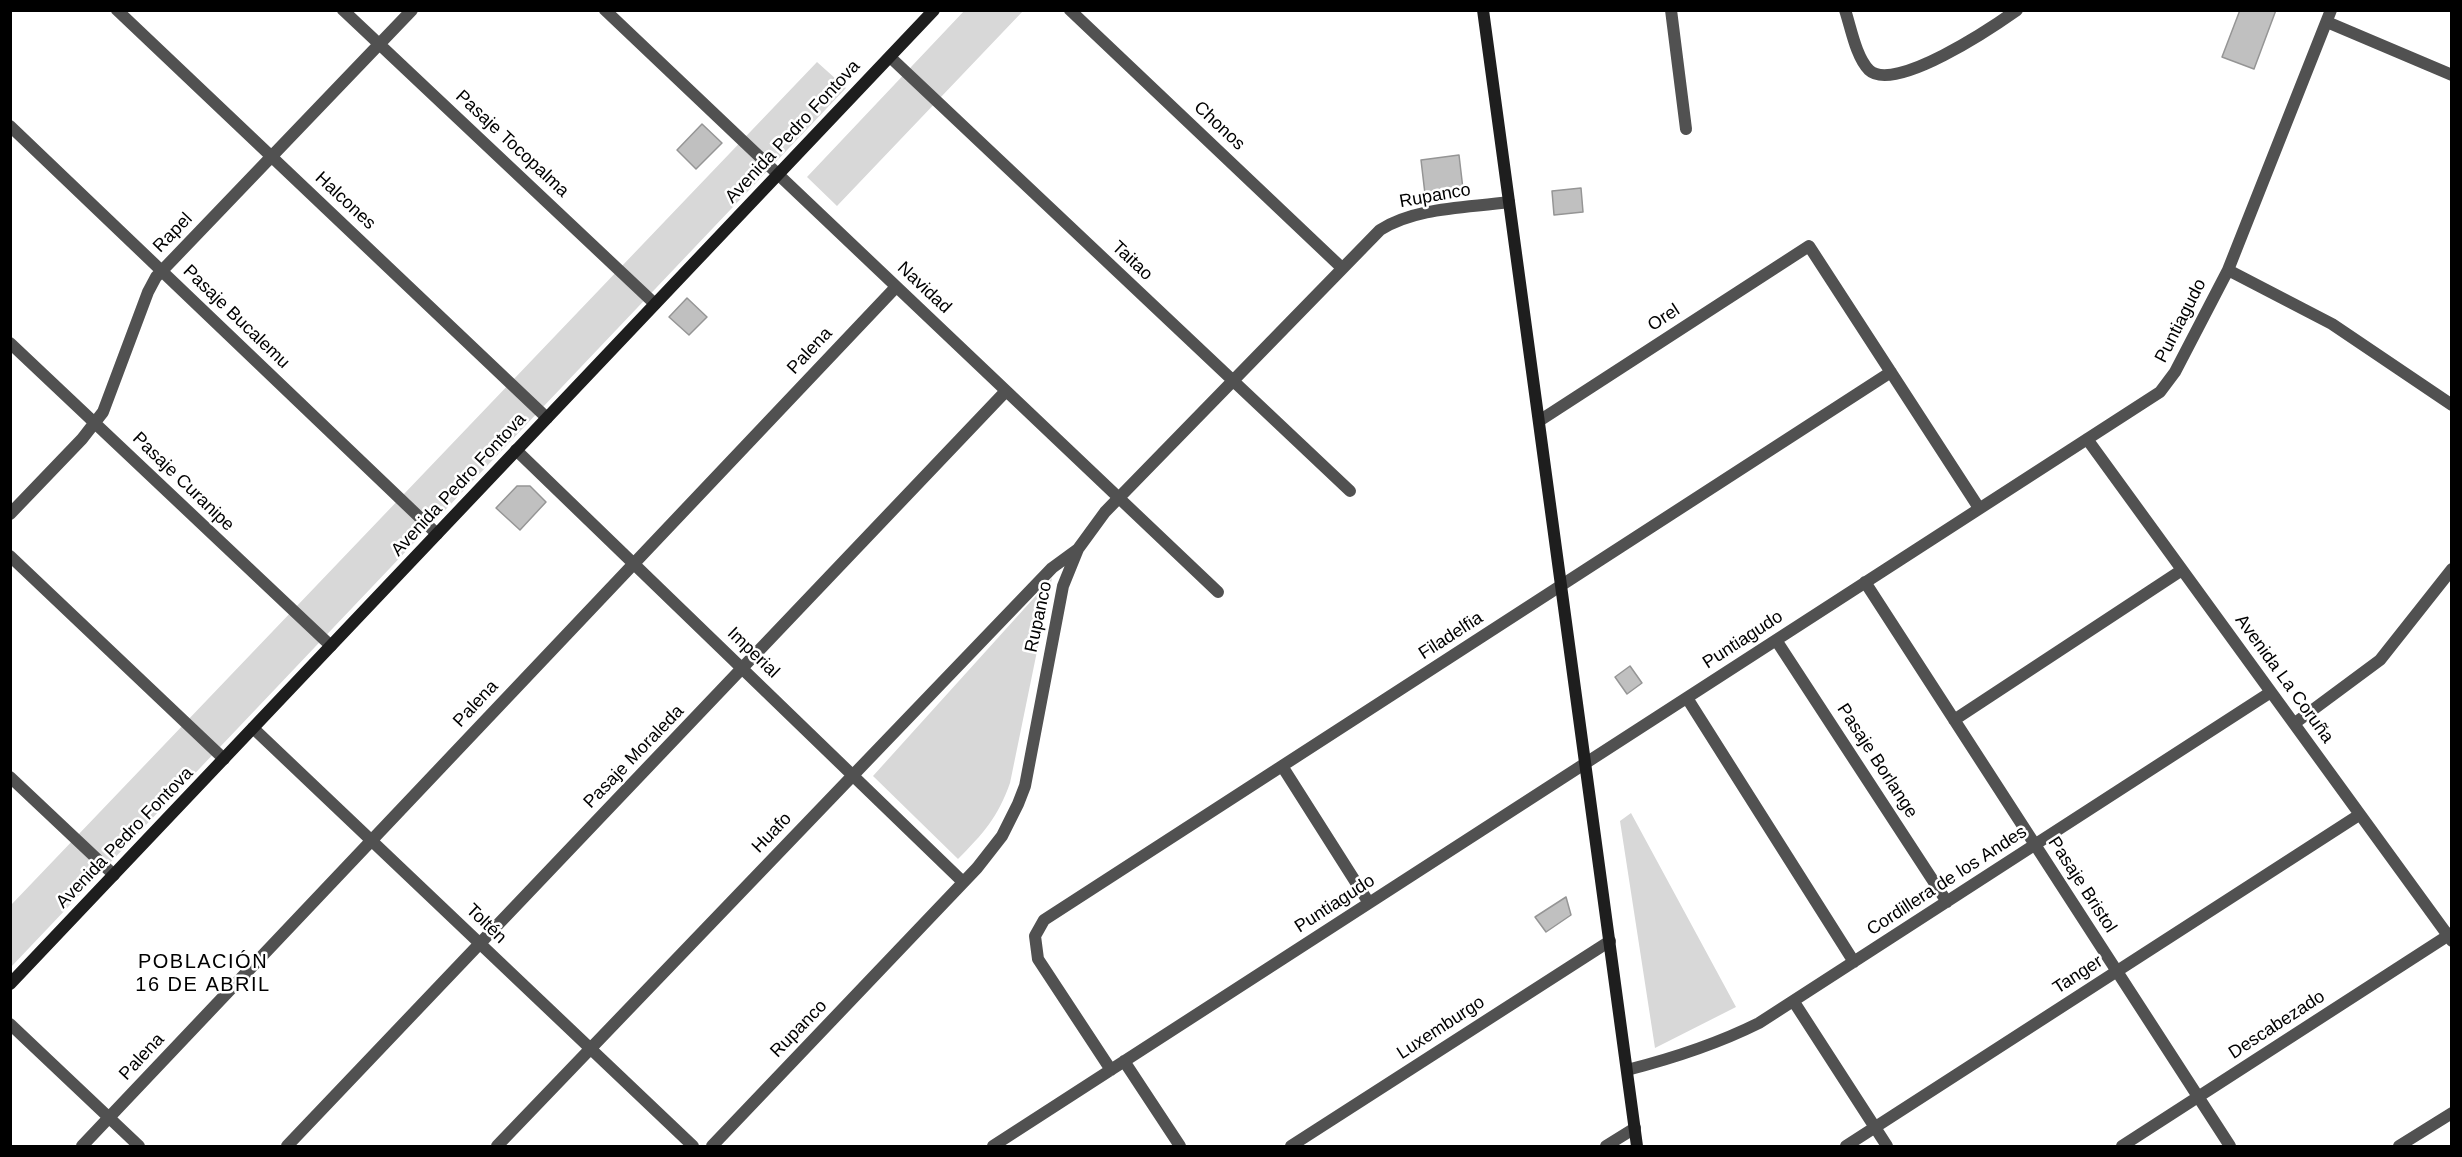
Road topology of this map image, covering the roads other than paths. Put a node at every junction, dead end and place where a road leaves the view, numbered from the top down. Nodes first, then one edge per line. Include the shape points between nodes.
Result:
1 (117, 10) edge
2 (343, 10) edge
3 (412, 10) edge
4 (605, 10) edge
5 (934, 10) edge
6 (1070, 10) edge
7 (1484, 10) edge
8 (1671, 10) edge
9 (1845, 10) edge
10 (2017, 10) edge
11 (2329, 16) edge
12 (379, 45) junction
13 (890, 57) junction
14 (2451, 75) edge
15 (10, 126) edge
16 (1686, 129) dead end
17 (272, 157) junction
18 (778, 175) junction
19 (1509, 202) junction
20 (1342, 268) junction
21 (2228, 270) junction
22 (162, 271) junction
23 (896, 286) junction
24 (655, 304) junction
25 (10, 343) edge
26 (1891, 372) junction
27 (1233, 381) junction
28 (1006, 392) junction
29 (2451, 405) edge
30 (547, 418) junction
31 (1539, 421) junction
32 (95, 423) junction
33 (2087, 439) junction
34 (516, 450) junction
35 (1350, 491) dead end
36 (1119, 498) junction
37 (1979, 508) junction
38 (10, 514) edge
39 (437, 534) junction
40 (1078, 549) junction
41 (10, 556) edge
42 (634, 564) junction
43 (2451, 569) edge
44 (2182, 570) junction
45 (1865, 582) junction
46 (1561, 585) junction
47 (1218, 592) dead end
48 (1776, 640) junction
49 (331, 646) junction
50 (742, 668) junction
51 (2271, 692) junction
52 (1687, 698) junction
53 (1954, 720) junction
54 (2295, 723) junction
55 (253, 728) junction
56 (224, 759) junction
57 (1586, 764) junction
58 (1282, 766) junction
59 (853, 775) junction
60 (10, 777) edge
61 (2360, 815) junction
62 (372, 840) junction
63 (2035, 845) junction
64 (114, 875) junction
65 (963, 882) junction
66 (1947, 902) junction
67 (1369, 903) junction
68 (2450, 937) edge
69 (1610, 940) junction
70 (480, 944) junction
71 (1854, 962) junction
72 (2117, 971) junction
73 (10, 984) edge
74 (1794, 1002) junction
75 (10, 1024) edge
76 (591, 1049) junction
77 (1124, 1061) junction
78 (1111, 1070) junction
79 (1627, 1070) junction
80 (2198, 1097) junction
81 (2451, 1113) edge
82 (109, 1118) junction
83 (1635, 1128) junction
84 (1875, 1128) junction
85 (82, 1146) edge
86 (139, 1146) edge
87 (287, 1146) edge
88 (496, 1146) edge
89 (693, 1146) edge
90 (712, 1146) edge
91 (993, 1146) edge
92 (1180, 1146) edge
93 (1291, 1146) edge
94 (1606, 1146) edge
95 (1637, 1146) edge
96 (1846, 1146) edge
97 (1887, 1146) edge
98 (2122, 1146) edge
99 (2230, 1146) edge
100 (2399, 1146) edge

1 - 17 street, Halcones
2 - 12 street, Pasaje Tocopalma
3 - 12 street, Rapel
4 - 18 street, Navidad
5 - 13 main road, Avenida Pedro Fontova
6 - 20 street, Chonos
7 - 19 main road
8 - 16 street
9 - 10 street via 1865,65 1875,75 1887,77 1952,50
11 - 14 street
11 - 21 street, Puntiagudo
12 - 17 street, Rapel
12 - 24 street, Pasaje Tocopalma
13 - 18 main road, Avenida Pedro Fontova
13 - 27 street, Taitao
15 - 22 street, Pasaje Bucalemu
17 - 22 street, Rapel
17 - 30 street, Halcones
18 - 23 street, Navidad
18 - 24 main road, Avenida Pedro Fontova
19 - 20 street, Rupanco via 1404,218 1380,230
19 - 31 main road
20 - 27 street, Rupanco
21 - 29 street via 2332,324
21 - 33 street, Puntiagudo via 2171,380 2160,392
22 - 32 street, Rapel via 148,292 110,397
22 - 39 street, Pasaje Bucalemu
23 - 28 street, Navidad
23 - 42 street, Palena
24 - 30 main road, Avenida Pedro Fontova
25 - 32 street, Pasaje Curanipe
26 - 31 street, Orel via 1809,246
26 - 37 street
26 - 46 street, Filadelfia
27 - 35 street, Taitao
27 - 36 street, Rupanco
28 - 36 street, Navidad
28 - 50 street, Pasaje Moraleda
30 - 34 main road, Avenida Pedro Fontova
31 - 46 main road
32 - 38 street, Rapel
32 - 49 street, Pasaje Curanipe
33 - 37 street, Puntiagudo
33 - 44 street, Avenida La Coruña
34 - 39 main road, Avenida Pedro Fontova
34 - 42 street, Imperial
36 - 40 street, Rupanco
36 - 47 street, Navidad
37 - 45 street, Puntiagudo
39 - 49 main road, Avenida Pedro Fontova
40 - 59 street, Huafo via 1052,568
40 - 65 street, Rupanco via 1058,606 1025,786 1002,836
41 - 56 street
42 - 50 street, Imperial
42 - 62 street, Palena
43 - 54 street via 2380,660
44 - 51 street, Avenida La Coruña
44 - 53 street
45 - 48 street, Puntiagudo
45 - 53 street, Pasaje Bristol
46 - 57 main road
46 - 58 street, Filadelfia
48 - 52 street, Puntiagudo
48 - 66 street, Pasaje Borlange
49 - 55 main road, Avenida Pedro Fontova
50 - 59 street, Imperial
50 - 70 street, Pasaje Moraleda
51 - 54 street, Avenida La Coruña
51 - 63 street, Cordillera de los Andes
52 - 57 street, Puntiagudo
52 - 71 street
53 - 63 street, Pasaje Bristol
54 - 61 street, Avenida La Coruña
55 - 56 main road, Avenida Pedro Fontova
55 - 62 street, Toltén
56 - 64 main road, Avenida Pedro Fontova
57 - 67 street, Puntiagudo
57 - 69 main road
58 - 67 street
58 - 78 street, Filadelfia via 1051,915 1039,927 1035,936 1038,958
59 - 65 street, Imperial
59 - 76 street, Huafo
60 - 64 street
61 - 68 street, Avenida La Coruña
61 - 72 street, Tanger
62 - 70 street, Toltén
62 - 82 street, Palena
63 - 66 street, Cordillera de los Andes
63 - 72 street, Pasaje Bristol
64 - 73 main road, Avenida Pedro Fontova
65 - 90 street, Rupanco
66 - 71 street, Cordillera de los Andes
67 - 77 street, Puntiagudo
68 - 80 street, Descabezado
69 - 79 main road
69 - 93 street, Luxemburgo
70 - 76 street, Toltén
70 - 87 street, Pasaje Moraleda
71 - 74 street, Cordillera de los Andes
72 - 80 street, Pasaje Bristol
72 - 84 street, Tanger
74 - 79 street, Cordillera de los Andes via 1726,1040
74 - 84 street
75 - 82 street
76 - 88 street, Huafo
76 - 89 street, Toltén
77 - 78 street, Puntiagudo
77 - 92 street
78 - 91 street, Puntiagudo
79 - 83 main road
80 - 98 street, Descabezado
80 - 99 street, Pasaje Bristol
81 - 100 street
82 - 85 street, Palena
82 - 86 street
83 - 94 street
83 - 95 main road
84 - 96 street, Tanger
84 - 97 street

